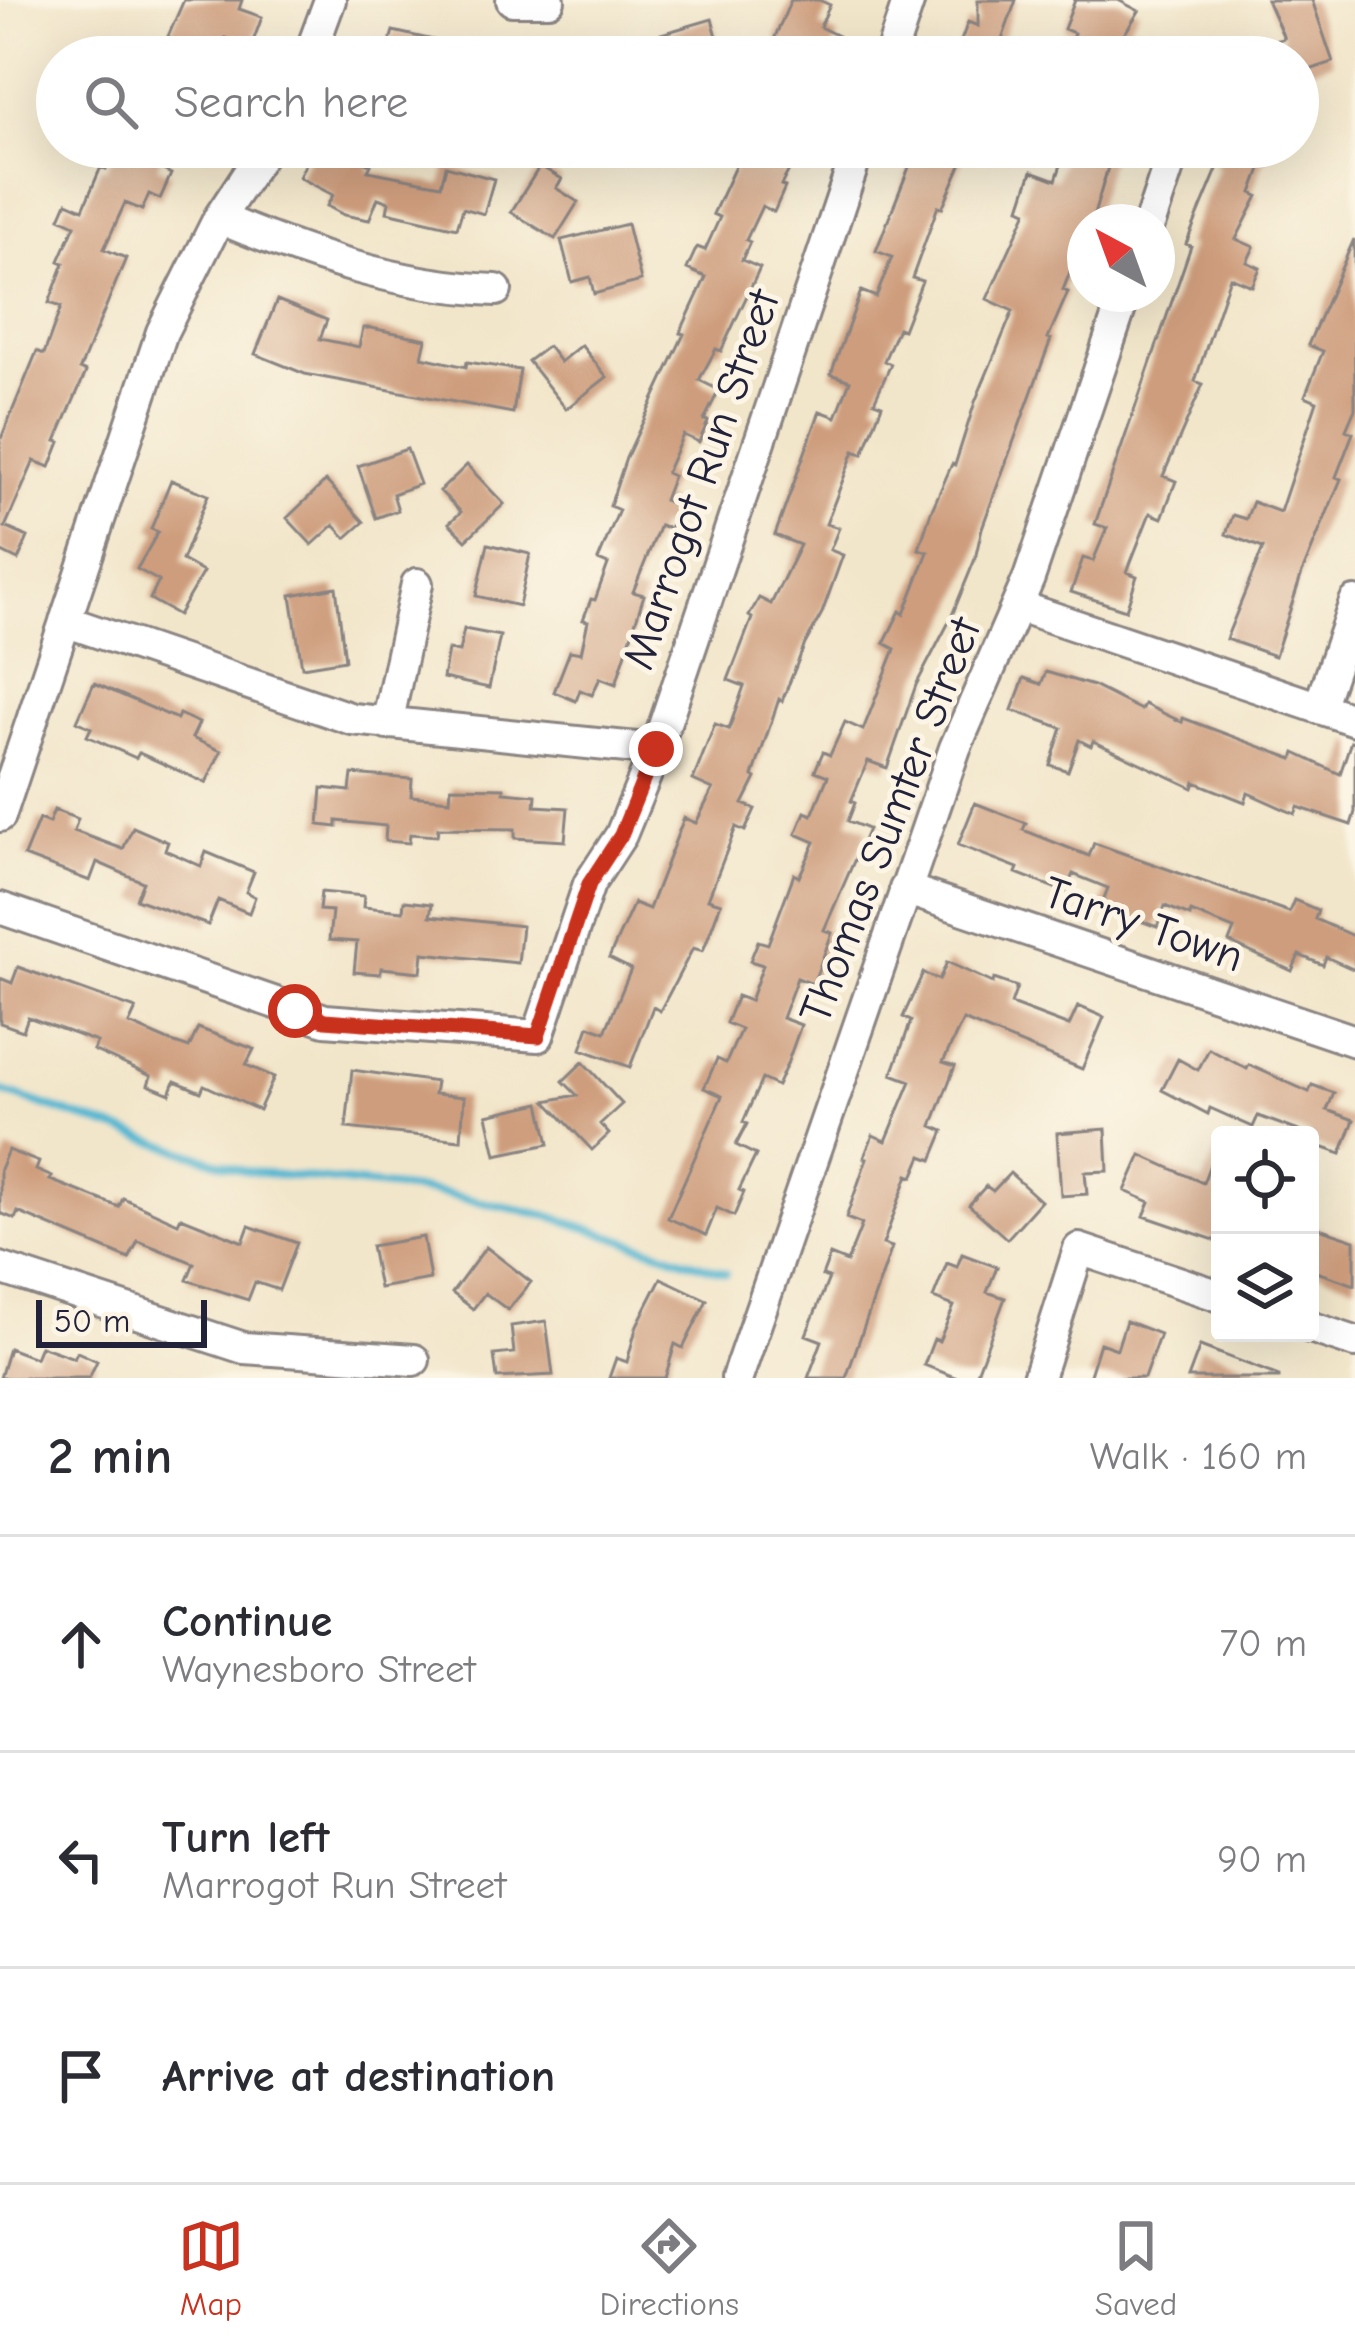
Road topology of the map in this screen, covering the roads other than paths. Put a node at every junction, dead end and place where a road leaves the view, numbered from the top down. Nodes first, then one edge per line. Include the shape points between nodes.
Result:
1 (330, 0) edge
2 (512, 0) edge
3 (549, 0) edge
4 (909, 0) edge
5 (317, 36) edge
6 (897, 36) edge
7 (252, 168) edge
8 (853, 168) edge
9 (1168, 168) edge
10 (1156, 204) edge
11 (219, 218) junction
12 (496, 290) dead end
13 (1119, 312) edge
14 (417, 584) dead end
15 (1355, 602) edge
16 (1018, 606) junction
17 (64, 621) junction
18 (1319, 708) junction
19 (1355, 721) edge
20 (387, 724) junction
21 (656, 749) junction
22 (0, 815) edge
23 (905, 890) junction
24 (0, 908) edge
25 (1355, 1041) edge
26 (0, 1268) edge
27 (1211, 1293) edge
28 (1319, 1330) edge
29 (1355, 1342) edge
30 (414, 1360) dead end
31 (737, 1378) edge
32 (1038, 1378) edge

1 - 5 street
2 - 3 street
4 - 6 street
7 - 11 street
8 - 21 street, Marrogot Run Street
9 - 10 street
11 - 12 street via 380,275
11 - 17 street via 162,332
13 - 16 street, Thomas Sumter Street
14 - 20 street
15 - 18 street
16 - 18 street
16 - 23 street, Thomas Sumter Street via 955,748
17 - 20 street
17 - 22 street
18 - 19 street
20 - 21 street
21 - 24 street, Marrogot Run Street via 621,835 589,884 538,1036 325,1020
23 - 25 street, Tarry Town
23 - 31 street, Thomas Sumter Street
26 - 30 street via 244,1348
27 - 32 street via 1079,1249
28 - 29 street

